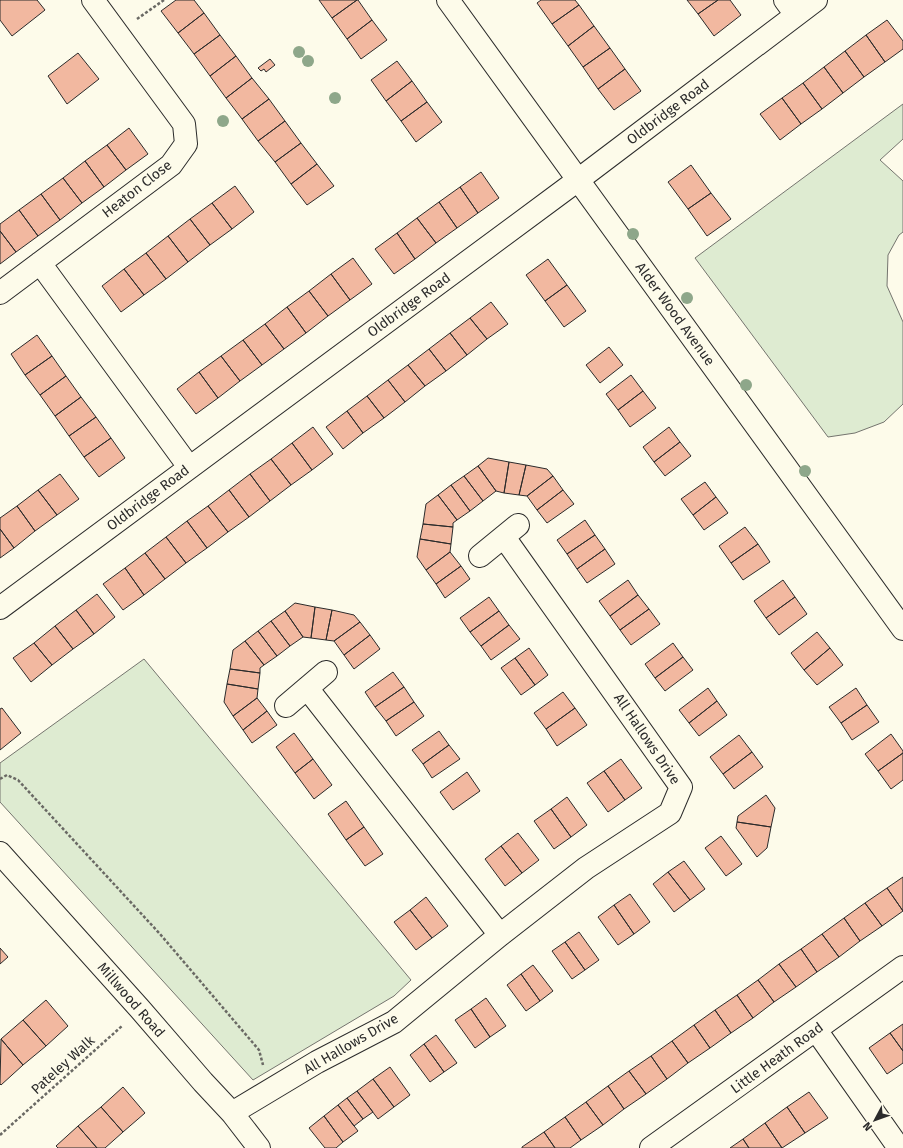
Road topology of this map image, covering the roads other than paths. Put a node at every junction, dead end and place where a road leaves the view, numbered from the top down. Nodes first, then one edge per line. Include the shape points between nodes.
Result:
1 (92, 0) edge
2 (448, 0) edge
3 (816, 0) edge
4 (791, 7) edge
5 (578, 180) junction
6 (40, 263) junction
7 (0, 293) edge
8 (190, 467) junction
9 (480, 556) dead end
10 (0, 608) edge
11 (903, 628) edge
12 (326, 672) dead end
13 (307, 688) junction
14 (286, 706) dead end
15 (0, 853) edge
16 (500, 935) junction
17 (903, 967) edge
18 (816, 1030) junction
19 (232, 1113) junction
20 (259, 1148) edge
21 (651, 1148) edge
22 (899, 1148) edge

1 - 6 street, Heaton Close via 184,124 186,144 171,165
2 - 5 street, Alder Wood Avenue
3 - 4 street, Oldbridge Road
4 - 5 street, Oldbridge Road
5 - 8 street, Oldbridge Road
5 - 11 street, Alder Wood Avenue
6 - 7 street, Heaton Close
6 - 8 street
8 - 10 street, Oldbridge Road
9 - 16 street, All Hallows Drive via 511,531 681,787 670,813 586,868
12 - 13 street
13 - 14 street
13 - 16 street
15 - 19 street, Millwood Road
16 - 19 street, All Hallows Drive via 394,1022 317,1062
17 - 18 street, Little Heath Road
18 - 21 street, Little Heath Road
18 - 22 street
19 - 20 street, Millwood Road

